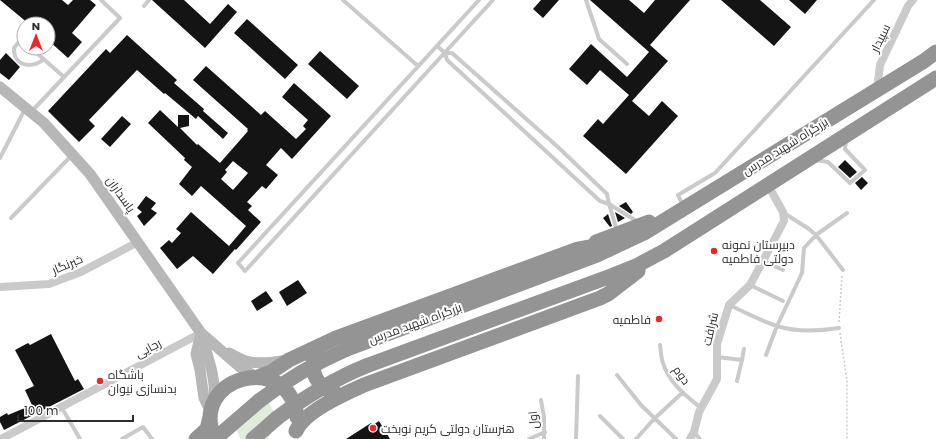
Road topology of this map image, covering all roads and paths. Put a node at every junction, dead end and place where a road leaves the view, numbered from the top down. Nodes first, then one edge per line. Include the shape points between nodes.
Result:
1 (101, 0) edge
2 (149, 0) edge
3 (343, 0) edge
4 (493, 0) edge
5 (586, 0) edge
6 (874, 0) edge
7 (913, 0) edge
8 (477, 1) edge
9 (144, 6) dead end
10 (16, 46) edge
11 (437, 46) junction
12 (936, 52) edge
13 (446, 53) junction
14 (40, 56) edge
15 (44, 59) junction
16 (627, 64) dead end
17 (418, 66) junction
18 (64, 77) junction
19 (936, 78) edge
20 (0, 87) edge
21 (876, 90) junction
22 (28, 110) junction
23 (848, 134) junction
24 (559, 148) junction
25 (73, 155) junction
26 (553, 156) junction
27 (0, 158) edge
28 (805, 162) junction
29 (768, 185) junction
30 (609, 204) junction
31 (685, 208) junction
32 (783, 212) junction
33 (847, 214) dead end
34 (11, 218) dead end
35 (642, 224) junction
36 (618, 234) junction
37 (816, 235) junction
38 (633, 239) junction
39 (138, 242) junction
40 (578, 249) junction
41 (664, 251) junction
42 (763, 261) junction
43 (783, 270) dead end
44 (842, 270) joint
45 (750, 284) junction
46 (0, 287) edge
47 (783, 301) dead end
48 (729, 305) junction
49 (778, 326) junction
50 (839, 328) junction
51 (201, 333) junction
52 (325, 343) junction
53 (660, 345) dead end
54 (216, 347) junction
55 (744, 349) dead end
56 (766, 355) dead end
57 (717, 357) junction
58 (292, 358) junction
59 (742, 360) junction
60 (618, 375) dead end
61 (578, 376) dead end
62 (257, 377) junction
63 (737, 381) dead end
64 (350, 392) junction
65 (682, 393) junction
66 (541, 400) dead end
67 (62, 408) junction
68 (701, 408) junction
69 (212, 410) junction
70 (600, 416) dead end
71 (654, 418) junction
72 (544, 432) junction
73 (295, 435) edge
74 (692, 436) edge
75 (1, 439) edge
76 (80, 439) edge
77 (122, 439) edge
78 (152, 439) edge
79 (196, 439) edge
80 (215, 439) edge
81 (252, 439) edge
82 (529, 439) edge
83 (544, 439) edge
84 (576, 439) edge
85 (623, 439) edge
86 (636, 439) edge
87 (676, 439) edge
88 (700, 439) edge
89 (847, 439) edge

1 - 18 lane via 120,18
2 - 9 lane
3 - 17 lane
4 - 13 lane
5 - 16 lane via 599,39
6 - 31 lane via 714,173 678,195
7 - 21 street, سپیدار via 880,65
8 - 11 lane
10 - 15 lane via 15,57 20,62 29,65 40,63
11 - 13 lane
11 - 17 lane
12 - 21 highway, بزرگراه شهید مدرس
13 - 17 lane via 245,271 238,263
13 - 24 lane via 452,53
13 - 26 lane via 447,60
14 - 15 lane
15 - 18 lane
18 - 22 lane
19 - 23 highway, بزرگراه شهید مدرس
20 - 22 main road, پاسداران
21 - 31 highway, بزرگراه شهید مدرس
22 - 25 main road, پاسداران via 44,123
22 - 27 lane
23 - 28 highway, بزرگراه شهید مدرس
23 - 28 lane via 845,149 865,170 850,183 828,162
24 - 26 lane
24 - 30 lane via 607,194
25 - 34 lane
25 - 39 main road, پاسداران via 90,174
26 - 30 lane via 600,201
28 - 29 highway, بزرگراه شهید مدرس
29 - 32 street
29 - 41 highway, بزرگراه شهید مدرس
30 - 35 lane
30 - 36 lane
31 - 35 highway
31 - 38 highway, بزرگراه شهید مدرس
32 - 37 lane
32 - 42 street, شرافت via 784,221
33 - 37 lane
35 - 36 highway
36 - 40 highway
37 - 44 lane
37 - 49 lane via 804,248 802,273
38 - 40 highway, بزرگراه شهید مدرس
38 - 80 highway, بزرگراه شهید مدرس, bridge via 591,258 328,358 272,391
39 - 46 street, خبرنگار via 81,272 49,284
39 - 51 main road, پاسداران
40 - 52 highway, بزرگراه شهید مدرس
41 - 64 highway, بزرگراه شهید مدرس via 604,296 388,375
41 - 81 highway, بزرگراه شهید مدرس, bridge via 630,269 352,372 301,401
42 - 43 lane
42 - 45 street, شرافت
44 - 50 path
45 - 47 lane
45 - 48 street, شرافت
48 - 49 lane
48 - 57 street, شرافت via 718,338
49 - 50 lane via 797,330
49 - 56 lane
50 - 89 path via 847,381
51 - 54 main road
51 - 67 street, رجایی
51 - 69 main road via 215,391
52 - 58 highway, بزرگراه شهید مدرس
52 - 64 highway via 313,359 316,378 321,386 331,392
53 - 65 lane, دوم via 662,363
54 - 58 main road via 250,362 275,362
54 - 62 main road via 244,370
55 - 59 lane
57 - 59 lane
57 - 68 street, شرافت via 717,379
58 - 62 highway, بزرگراه شهید مدرس
59 - 63 lane
60 - 71 lane
61 - 84 lane
62 - 69 highway, بزرگراه شهید مدرس via 243,378 230,384 221,392
62 - 73 highway via 276,383 289,395 297,414
64 - 73 highway, بزرگراه شهید مدرس via 304,419
65 - 68 lane, دوم
65 - 71 lane
66 - 72 lane, اول
67 - 75 street, رجایی
67 - 76 lane
68 - 74 street, شرافت
69 - 79 highway via 207,429
69 - 80 highway via 211,426
70 - 85 lane
71 - 86 lane
71 - 87 lane
72 - 82 lane
72 - 83 lane, اول
74 - 88 lane
77 - 78 lane via 143,427

